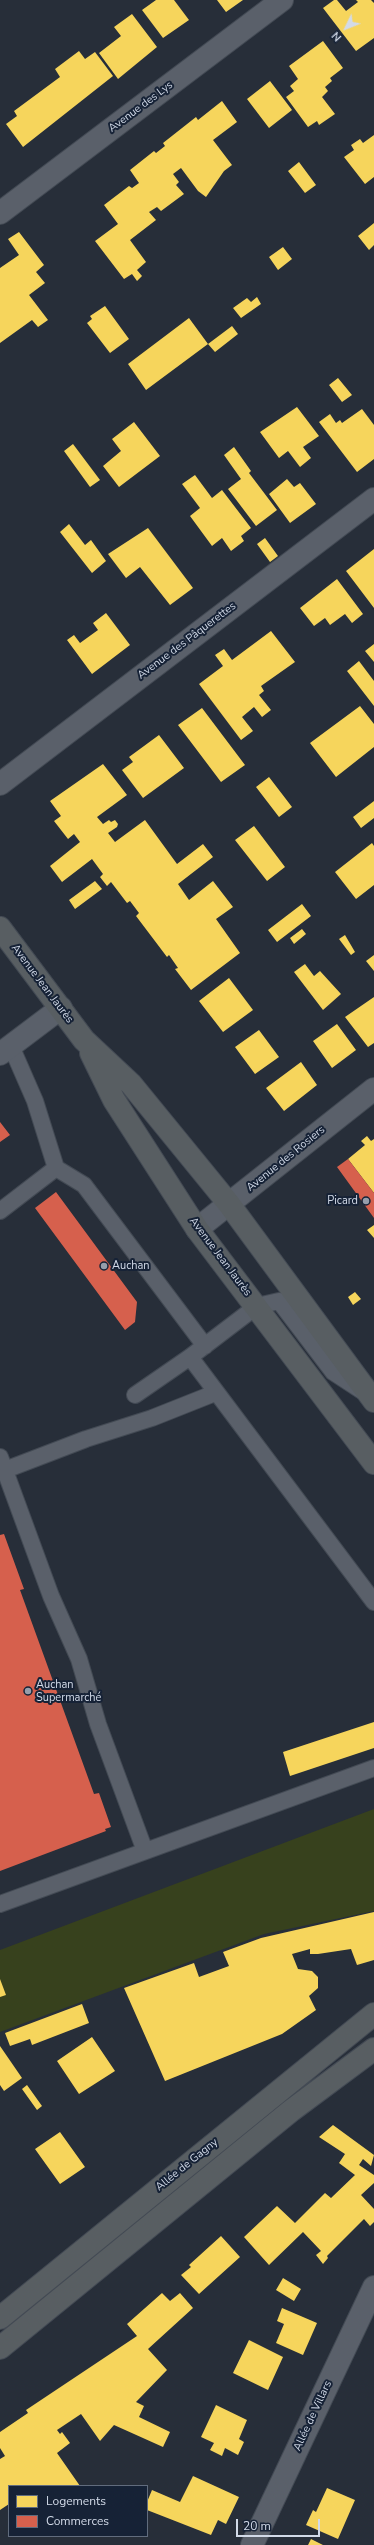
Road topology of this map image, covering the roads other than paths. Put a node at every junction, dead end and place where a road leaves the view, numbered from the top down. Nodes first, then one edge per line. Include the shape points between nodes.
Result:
1 (282, 0) edge
2 (0, 213) edge
3 (374, 499) edge
4 (0, 784) edge
5 (0, 928) edge
6 (61, 1008) junction
7 (84, 1040) junction
8 (6, 1050) edge
9 (374, 1089) edge
10 (56, 1168) junction
11 (229, 1204) junction
12 (1, 1211) edge
13 (197, 1229) junction
14 (257, 1306) junction
15 (205, 1346) junction
16 (190, 1357) junction
17 (216, 1393) junction
18 (135, 1395) dead end
19 (373, 1399) edge
20 (3, 1463) edge
21 (374, 1463) edge
22 (374, 1602) edge
23 (374, 1768) edge
24 (145, 1851) junction
25 (0, 1904) edge
26 (374, 2014) edge
27 (374, 2049) edge
28 (374, 2287) edge
29 (0, 2318) edge
30 (0, 2348) edge
31 (252, 2545) edge

1 - 2 street, Avenue des Lys
3 - 4 street, Avenue des Pâquerettes
5 - 6 main road, Avenue Jean Jaurès
6 - 7 main road, Avenue Jean Jaurès
6 - 8 street
7 - 11 main road, Avenue Jean Jaurès via 131,1084
7 - 13 main road, Avenue Jean Jaurès via 114,1100
8 - 10 lane via 35,1101
9 - 11 street, Avenue des Rosiers
10 - 12 lane
10 - 15 lane via 84,1185
11 - 13 street, Avenue des Rosiers
11 - 19 main road, Avenue Jean Jaurès
13 - 14 main road, Avenue Jean Jaurès
14 - 15 lane
14 - 19 lane via 279,1301 333,1372
14 - 21 main road, Avenue Jean Jaurès
15 - 16 lane
16 - 17 lane
16 - 18 lane
17 - 20 lane via 152,1418
17 - 22 lane
20 - 24 lane via 51,1596 79,1658 100,1731
23 - 24 lane
24 - 25 lane
26 - 29 main road, Allée de Gagny
27 - 30 main road via 292,2110
28 - 31 street, Allée de Villars

